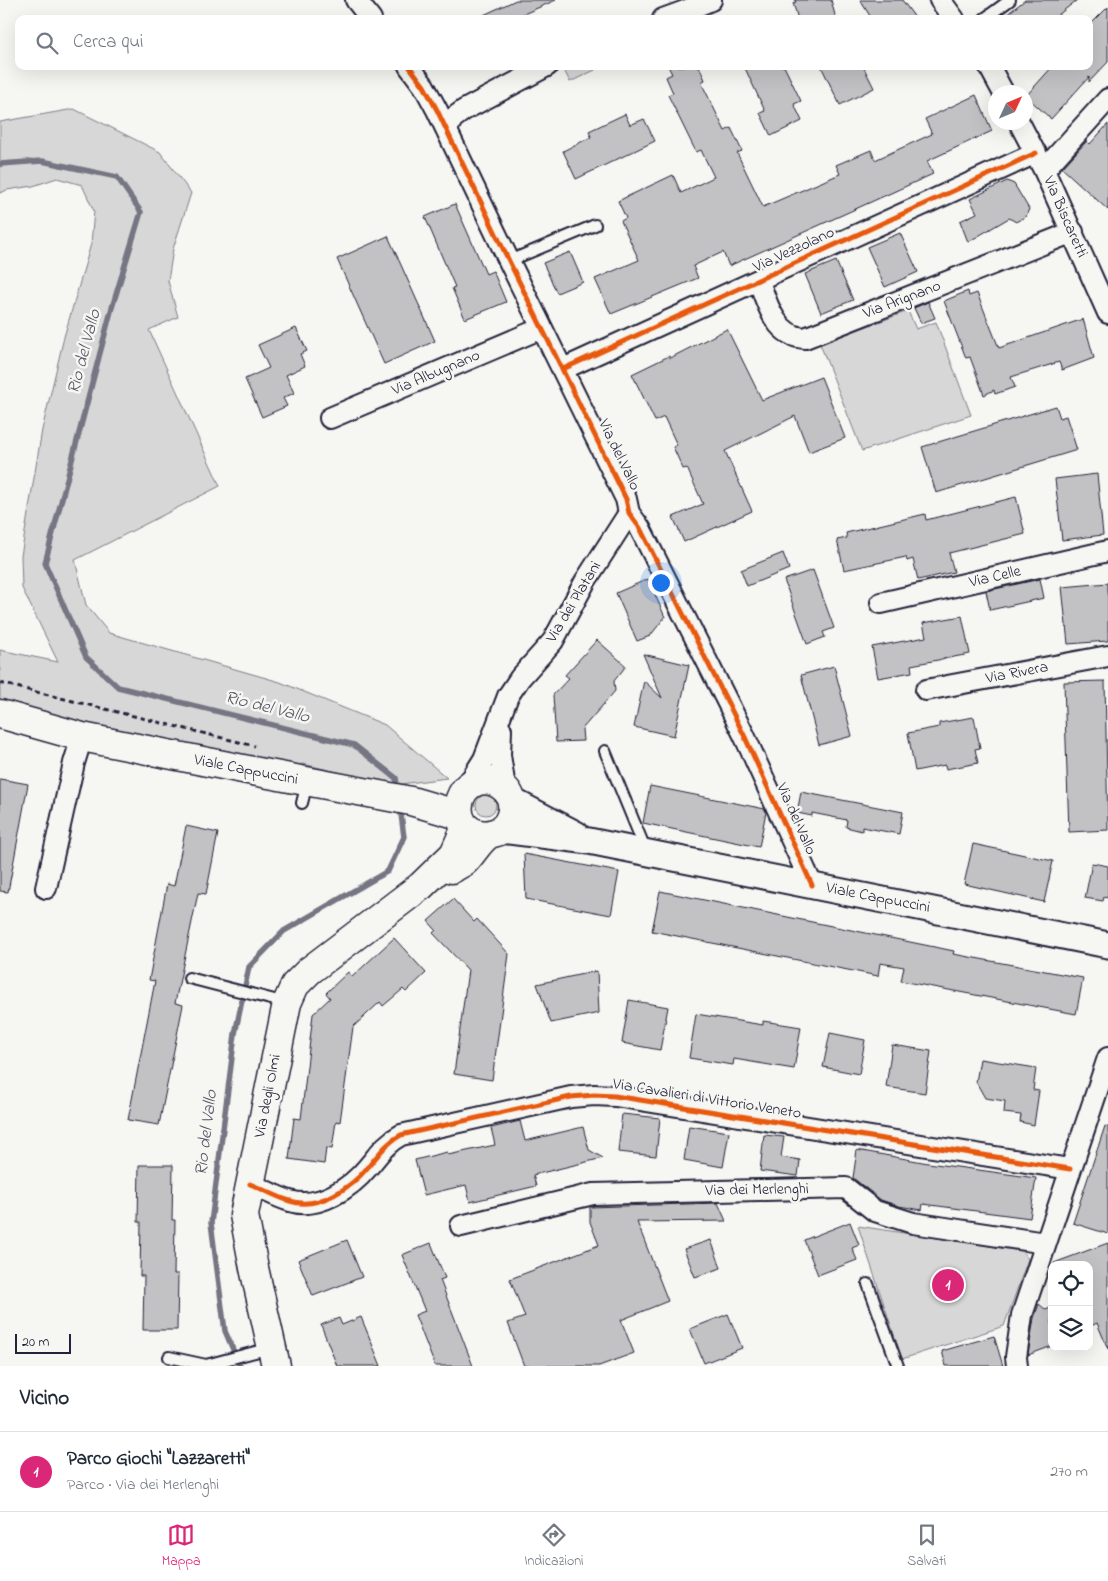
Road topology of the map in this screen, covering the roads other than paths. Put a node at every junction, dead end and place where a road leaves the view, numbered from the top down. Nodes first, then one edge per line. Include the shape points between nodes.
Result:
1 (356, 0) edge
2 (711, 0) edge
3 (940, 0) edge
4 (1010, 0) edge
5 (368, 15) edge
6 (674, 15) edge
7 (951, 15) edge
8 (989, 15) edge
9 (412, 70) edge
10 (539, 70) edge
11 (991, 70) edge
12 (999, 85) edge
13 (1108, 99) edge
14 (447, 130) junction
15 (1023, 130) edge
16 (1040, 161) junction
17 (595, 225) dead end
18 (1073, 232) junction
19 (510, 261) junction
20 (759, 281) junction
21 (1108, 313) edge
22 (542, 328) junction
23 (563, 369) junction
24 (330, 418) dead end
25 (629, 513) junction
26 (1108, 552) edge
27 (882, 603) dead end
28 (1108, 656) edge
29 (926, 690) dead end
30 (0, 714) edge
31 (502, 715) junction
32 (82, 737) junction
33 (605, 751) dead end
34 (508, 794) junction
35 (458, 810) junction
36 (589, 841) junction
37 (646, 852) junction
38 (812, 885) junction
39 (46, 888) dead end
40 (1108, 945) edge
41 (189, 978) dead end
42 (287, 1003) junction
43 (1108, 1058) edge
44 (1070, 1169) junction
45 (250, 1184) junction
46 (460, 1226) dead end
47 (1045, 1243) junction
48 (868, 1284) dead end
49 (266, 1356) edge
50 (169, 1357) dead end
51 (898, 1366) edge
52 (1017, 1366) edge

1 - 5 street
2 - 6 street
3 - 7 street
4 - 8 lane
9 - 14 street, Via del Vallo
10 - 14 street via 464,110 452,119
11 - 12 street
13 - 16 street
14 - 19 street, Via del Vallo
15 - 16 street, Via Biscaretti
16 - 18 street, Via Biscaretti
16 - 20 street, Via Vezzolano
17 - 19 lane
18 - 20 street, Via Arignano via 806,338 790,335 781,328
18 - 21 street, Via Biscaretti
19 - 22 street, Via del Vallo
20 - 23 street, Via Vezzolano
22 - 23 street, Via del Vallo
22 - 24 street, Via Albugnano
23 - 25 street, Via del Vallo via 626,498
25 - 31 street, Via dei Platani via 586,580 553,641 508,696
25 - 38 street, Via del Vallo via 640,528 744,734
26 - 27 street, Via Celle
28 - 29 street, Via Rivera
30 - 32 main road, Viale Cappuccini
31 - 34 street, Via dei Platani via 500,755
31 - 35 street, Via dei Platani via 484,760
32 - 35 main road, Viale Cappuccini via 305,792 381,796
32 - 39 street
33 - 37 lane
34 - 35 main road via 493,781 480,780
34 - 35 main road, Via degli Olmi via 512,811 508,822
34 - 36 street, Viale Cappuccini
35 - 36 street, Viale Cappuccini
35 - 42 main road, Via degli Olmi via 454,854 421,886 309,970 295,985
36 - 37 street, Viale Cappuccini
37 - 38 street, Viale Cappuccini
38 - 40 street, Viale Cappuccini
41 - 42 lane
42 - 45 main road, Via degli Olmi
43 - 44 street
44 - 45 street, Via Cavalieri di Vittorio Veneto via 594,1095 401,1135 384,1146 367,1168 345,1188 316,1202 290,1202
44 - 47 street
45 - 49 main road, Via degli Olmi via 244,1215
46 - 47 street, Via dei Merlenghi via 593,1194 846,1188 875,1211 912,1223
47 - 52 street via 1022,1315
48 - 51 lane
49 - 50 lane via 206,1365

